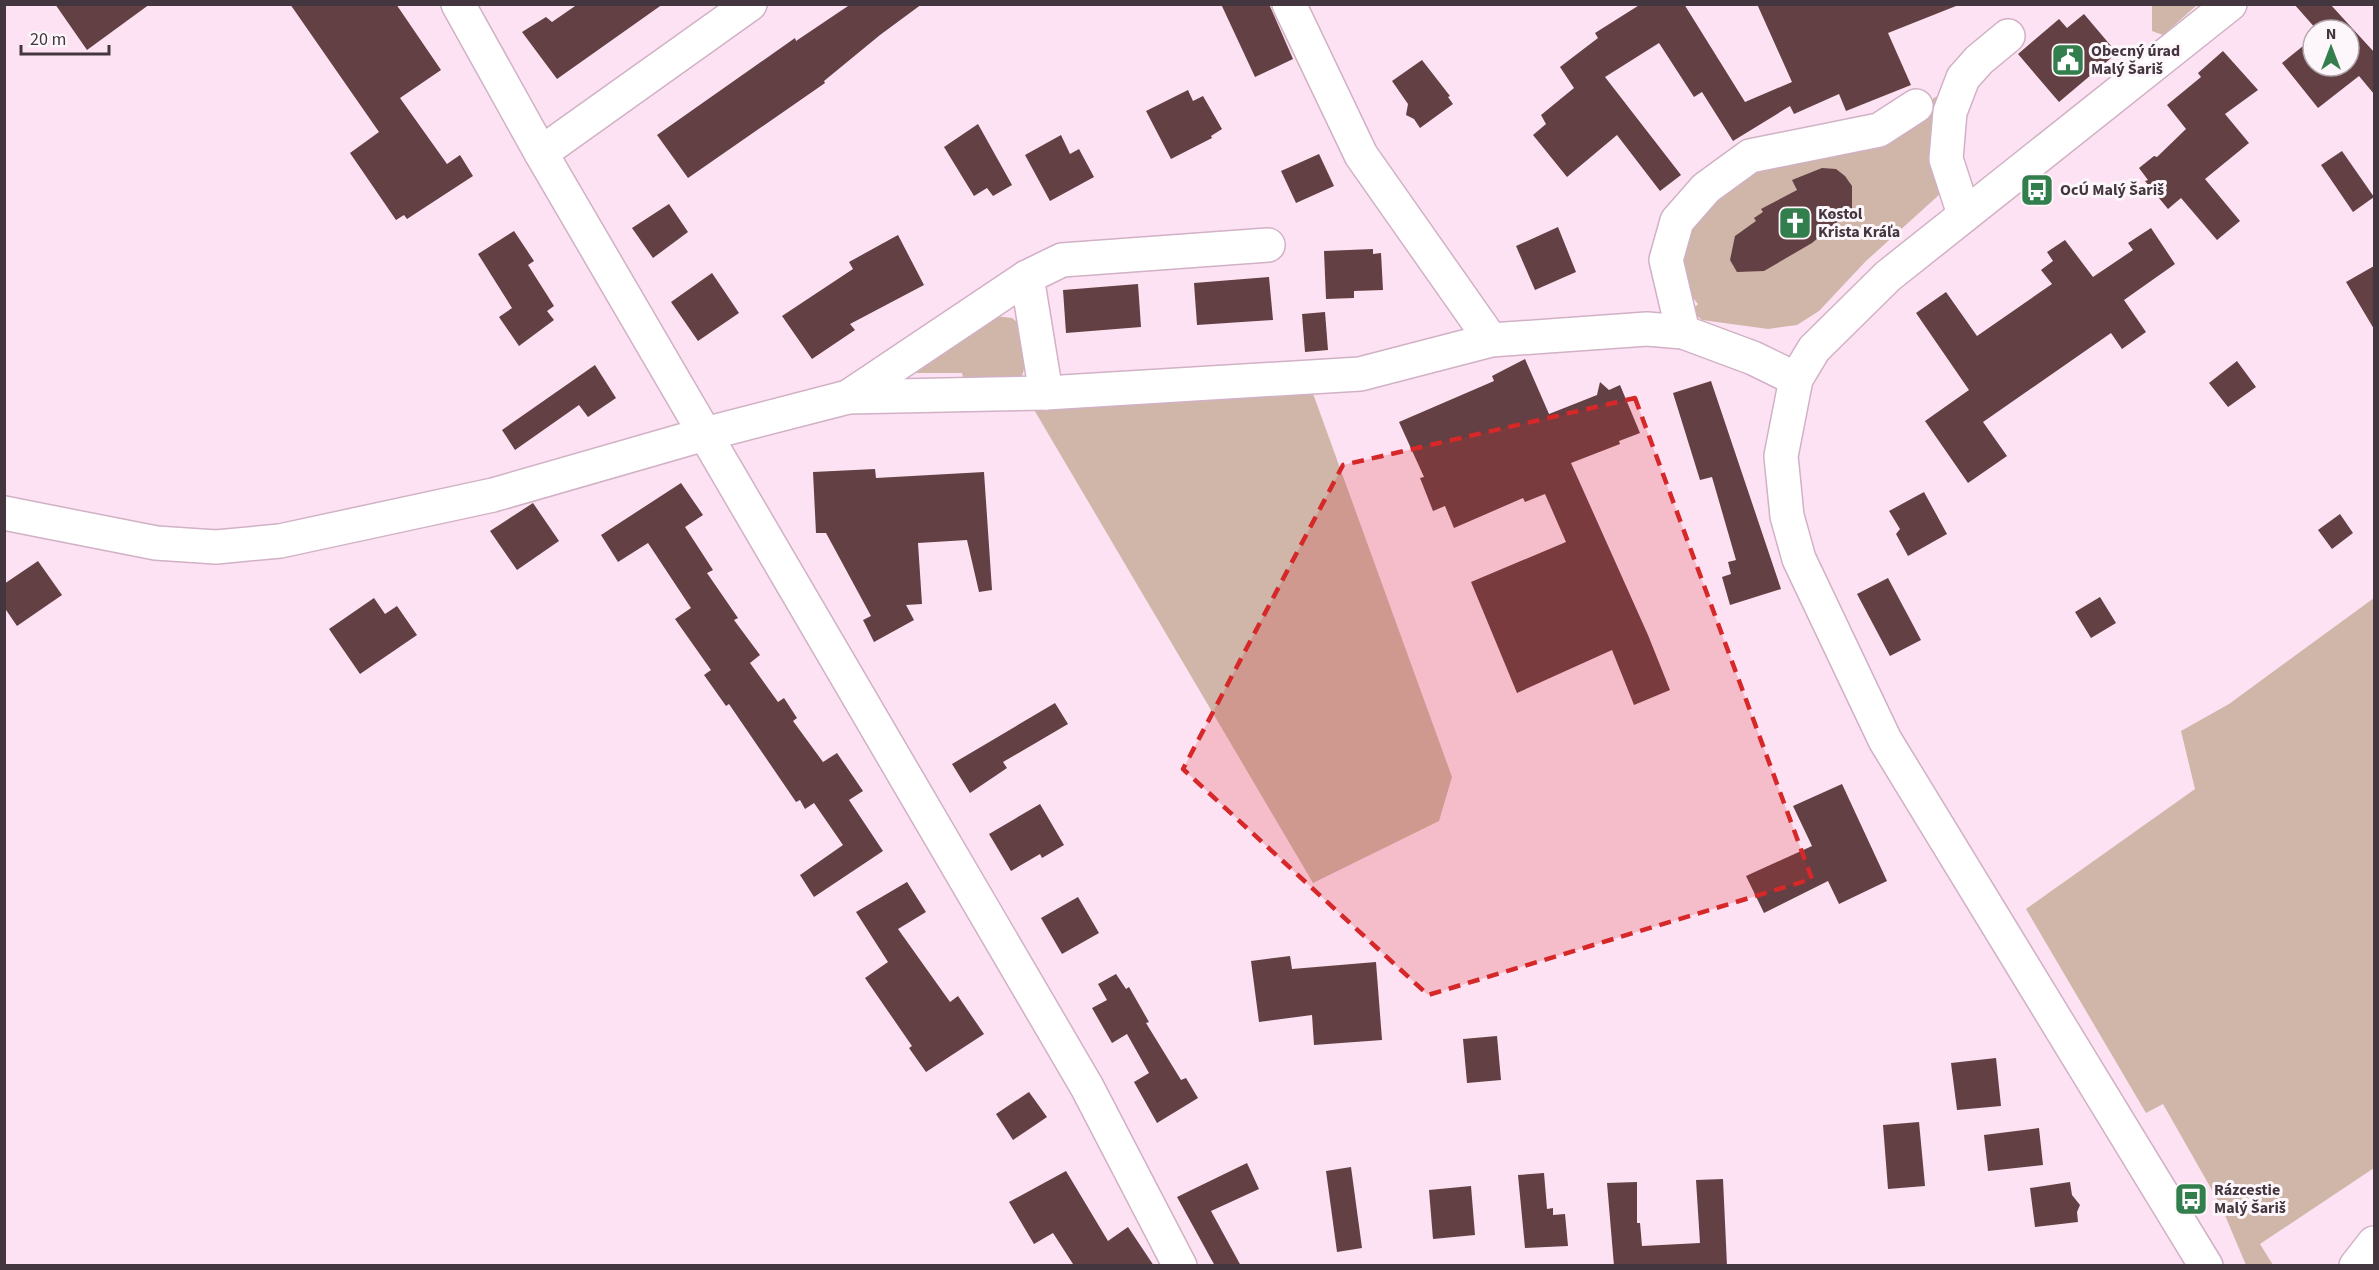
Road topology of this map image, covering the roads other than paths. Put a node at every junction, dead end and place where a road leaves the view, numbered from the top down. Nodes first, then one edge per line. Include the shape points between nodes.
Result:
1 (459, 4) edge
2 (750, 4) edge
3 (1289, 4) edge
4 (2230, 4) edge
5 (2008, 36) dead end
6 (1916, 106) dead end
7 (541, 153) junction
8 (1964, 214) junction
9 (1268, 245) dead end
10 (1027, 277) junction
11 (1683, 332) junction
12 (1491, 340) junction
13 (1796, 379) junction
14 (1046, 393) junction
15 (848, 397) junction
16 (705, 434) junction
17 (4, 513) edge
18 (2374, 1243) edge
19 (1180, 1266) edge
20 (2206, 1266) edge
21 (2356, 1266) edge

1 - 7 street
2 - 7 street
3 - 12 street via 1361,155
4 - 8 street
5 - 8 street via 1963,78 1950,112 1946,159
6 - 11 street via 1879,130 1750,156 1706,188 1677,221 1666,260
7 - 16 street
8 - 13 street via 1888,276 1814,349
9 - 10 street via 1062,260
10 - 14 street
10 - 15 street
11 - 12 street via 1647,329
11 - 13 street via 1753,357
12 - 14 street via 1360,374
13 - 20 street via 1781,456 1787,516 1799,559 1885,740
14 - 15 street
15 - 16 street
16 - 17 street via 493,495 280,541 216,547 156,543
16 - 19 street via 1087,1088
18 - 21 street

